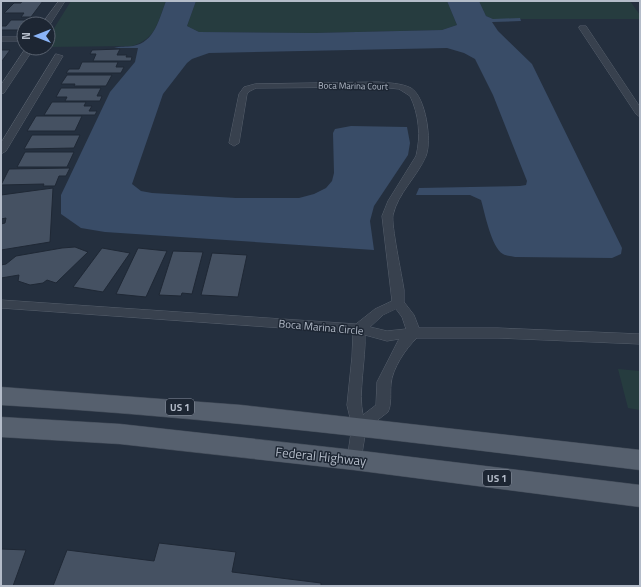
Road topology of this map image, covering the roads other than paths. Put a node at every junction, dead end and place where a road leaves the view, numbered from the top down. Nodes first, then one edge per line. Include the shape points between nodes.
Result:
1 (62, 1) edge
2 (52, 16) edge
3 (583, 28) dead end
4 (1, 39) edge
5 (16, 39) edge
6 (25, 56) edge
7 (59, 56) dead end
8 (1, 91) edge
9 (640, 114) edge
10 (234, 143) dead end
11 (1, 151) edge
12 (398, 303) junction
13 (1, 304) edge
14 (359, 328) junction
15 (414, 333) junction
16 (640, 339) edge
17 (1, 396) edge
18 (359, 426) junction
19 (1, 427) edge
20 (354, 460) junction
21 (640, 460) edge
22 (640, 496) edge

1 - 2 street
3 - 9 street
4 - 5 street
6 - 8 street
7 - 11 street
10 - 12 street, Boca Marina Court via 243,94 255,86 385,85 409,91 416,99 424,135 421,156 393,201 388,216
12 - 14 street via 379,312
12 - 15 street via 408,315
13 - 14 street, Boca Marina Circle
14 - 15 street, Boca Marina Circle via 387,336
14 - 18 street via 360,357 354,405
15 - 16 street, Boca Marina Circle via 498,333
15 - 18 street via 401,345 384,382 383,408
17 - 18 main road, US 1 via 168,406
18 - 20 street
18 - 21 main road, US 1
19 - 20 main road, Federal Highway / US 1 via 120,434
20 - 22 main road, Federal Highway / US 1

